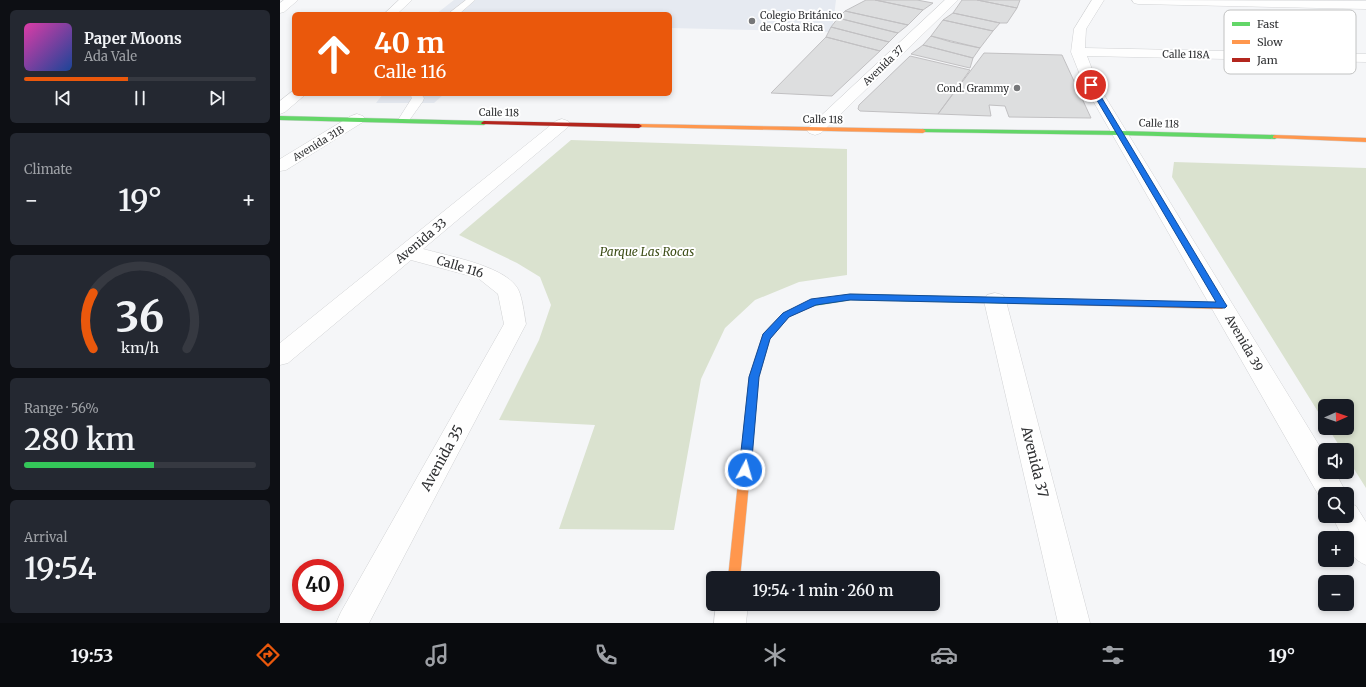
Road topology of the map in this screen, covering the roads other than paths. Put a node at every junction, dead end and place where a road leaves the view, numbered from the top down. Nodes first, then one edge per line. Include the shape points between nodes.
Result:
1 (292, 0) edge
2 (406, 0) edge
3 (471, 0) edge
4 (952, 0) edge
5 (1098, 0) edge
6 (1138, 0) edge
7 (1366, 5) edge
8 (280, 9) edge
9 (392, 12) edge
10 (456, 12) edge
11 (1078, 52) junction
12 (1224, 55) edge
13 (1356, 58) edge
14 (1366, 58) edge
15 (296, 96) edge
16 (416, 96) edge
17 (280, 109) edge
18 (280, 118) edge
19 (357, 120) junction
20 (404, 120) junction
21 (562, 124) junction
22 (815, 130) junction
23 (1120, 133) junction
24 (1366, 140) edge
25 (280, 166) edge
26 (408, 252) junction
27 (508, 290) joint
28 (995, 301) junction
29 (1222, 306) junction
30 (280, 356) edge
31 (1329, 487) edge
32 (1350, 523) edge
33 (1366, 550) edge
34 (735, 571) edge
35 (731, 611) edge
36 (352, 623) edge
37 (730, 623) edge
38 (1074, 623) edge

1 - 8 street
2 - 9 street
3 - 10 lane
4 - 22 street, Avenida 37
5 - 11 street, Avenida 39 via 1080,30
6 - 7 street
11 - 12 street, Calle 118A
11 - 23 street, Avenida 39 via 1091,85
13 - 14 street, Calle 118A
15 - 17 street
16 - 20 lane via 417,101
18 - 19 street, Calle 118
19 - 20 street, Calle 118
19 - 25 street, Avenida 31B
20 - 21 street, Calle 118
21 - 22 street, Calle 118
21 - 26 street, Avenida 33
22 - 23 street, Calle 118
23 - 24 street, Calle 118
23 - 29 street, Avenida 39
26 - 27 street, Calle 116 via 485,273
26 - 30 street, Avenida 33
27 - 36 street, Avenida 35 via 515,324
28 - 29 street
28 - 34 street via 850,297 814,302 786,315 766,337 754,377
28 - 38 street, Avenida 37
29 - 31 street, Avenida 39
32 - 33 street
35 - 37 street

